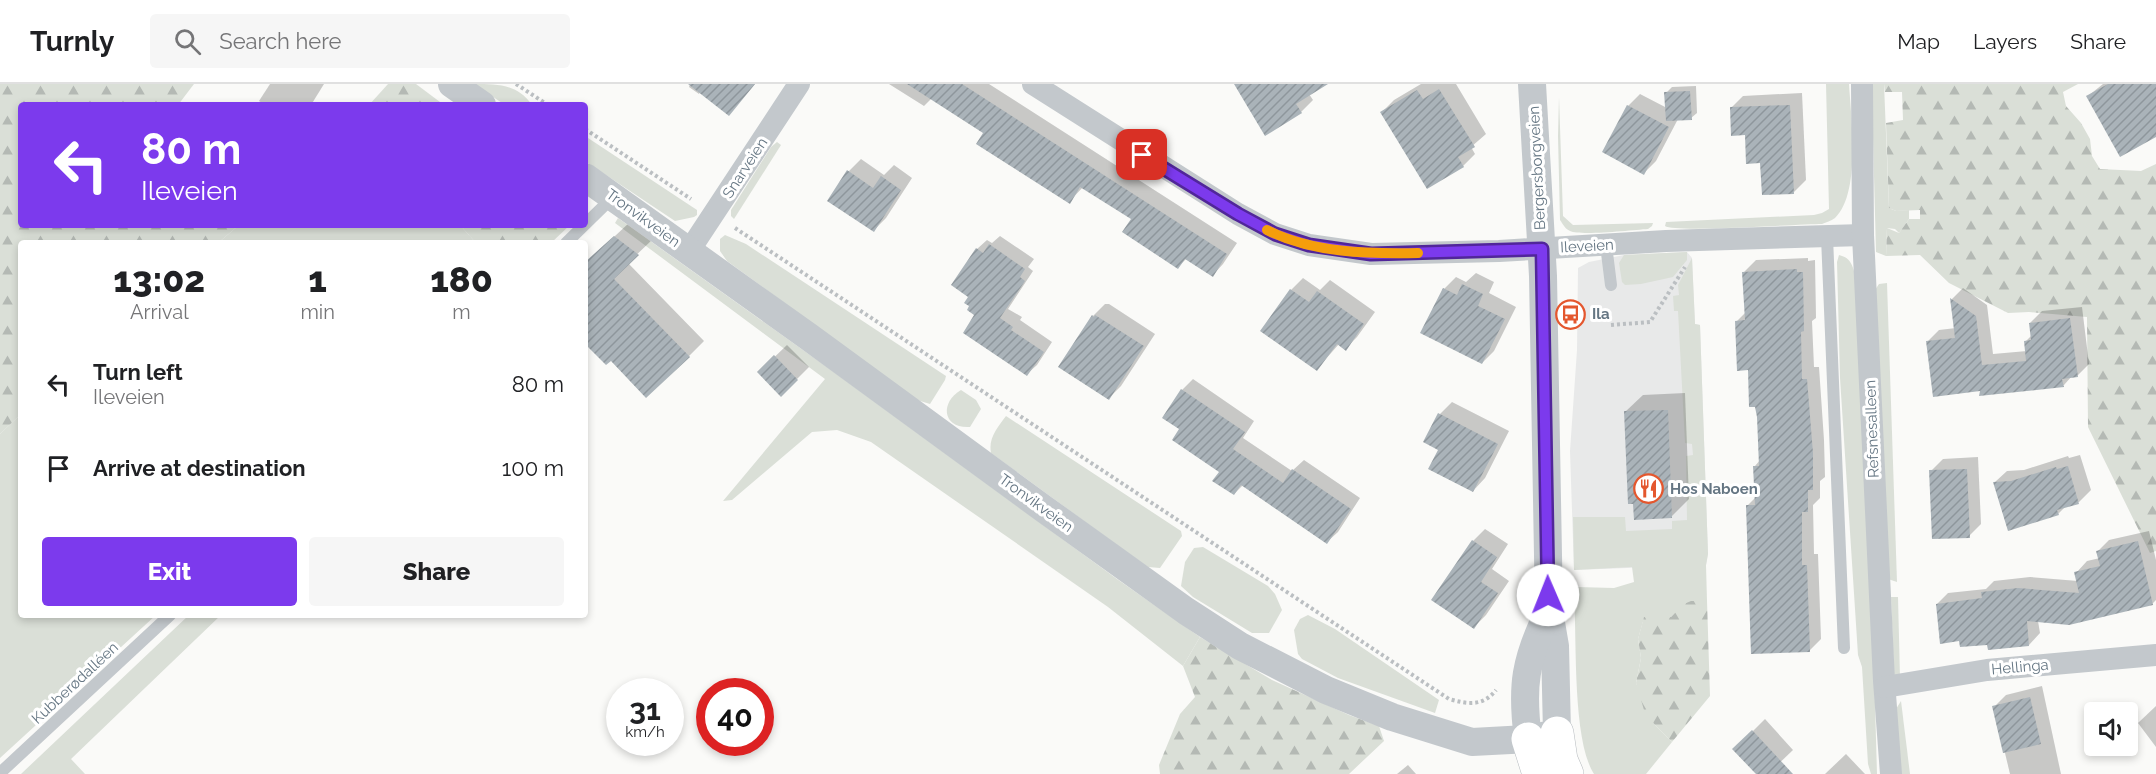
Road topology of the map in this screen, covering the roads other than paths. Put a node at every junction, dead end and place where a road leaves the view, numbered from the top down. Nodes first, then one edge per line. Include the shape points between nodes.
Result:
1 (452, 84) edge
2 (799, 84) edge
3 (1033, 84) edge
4 (1533, 84) edge
5 (1862, 84) edge
6 (478, 102) edge
7 (588, 179) edge
8 (613, 196) junction
9 (588, 221) edge
10 (581, 228) edge
11 (1863, 235) junction
12 (1827, 237) junction
13 (569, 240) edge
14 (1606, 245) junction
15 (1542, 249) junction
16 (689, 252) junction
17 (1611, 285) dead end
18 (167, 618) edge
19 (1844, 648) dead end
20 (2156, 655) edge
21 (1885, 687) junction
22 (1542, 736) junction
23 (0, 773) edge
24 (1539, 774) edge
25 (1567, 774) edge
26 (1891, 774) edge

1 - 6 street
2 - 16 street, Snarveien
3 - 15 street, Ileveien via 1275,234 1309,245 1371,254
4 - 15 street, Bergersborgveien
5 - 11 street, Refsnesalleen
7 - 8 street, Tronvikveien
8 - 9 lane
8 - 16 street, Tronvikveien
10 - 13 lane
11 - 12 street, Ileveien
11 - 21 street, Refsnesalleen
12 - 14 street, Ileveien
12 - 19 lane
14 - 15 street, Ileveien
14 - 17 lane
15 - 22 street, Bergersborgveien via 1549,611 1534,641 1525,676 1524,707
16 - 22 street, Tronvikveien via 1239,646 1326,690 1392,717 1472,742
18 - 23 lane, Kubberødalléen
20 - 21 street, Hellinga via 1987,670
21 - 26 street, Refsnesalleen
22 - 24 main road
22 - 25 main road

